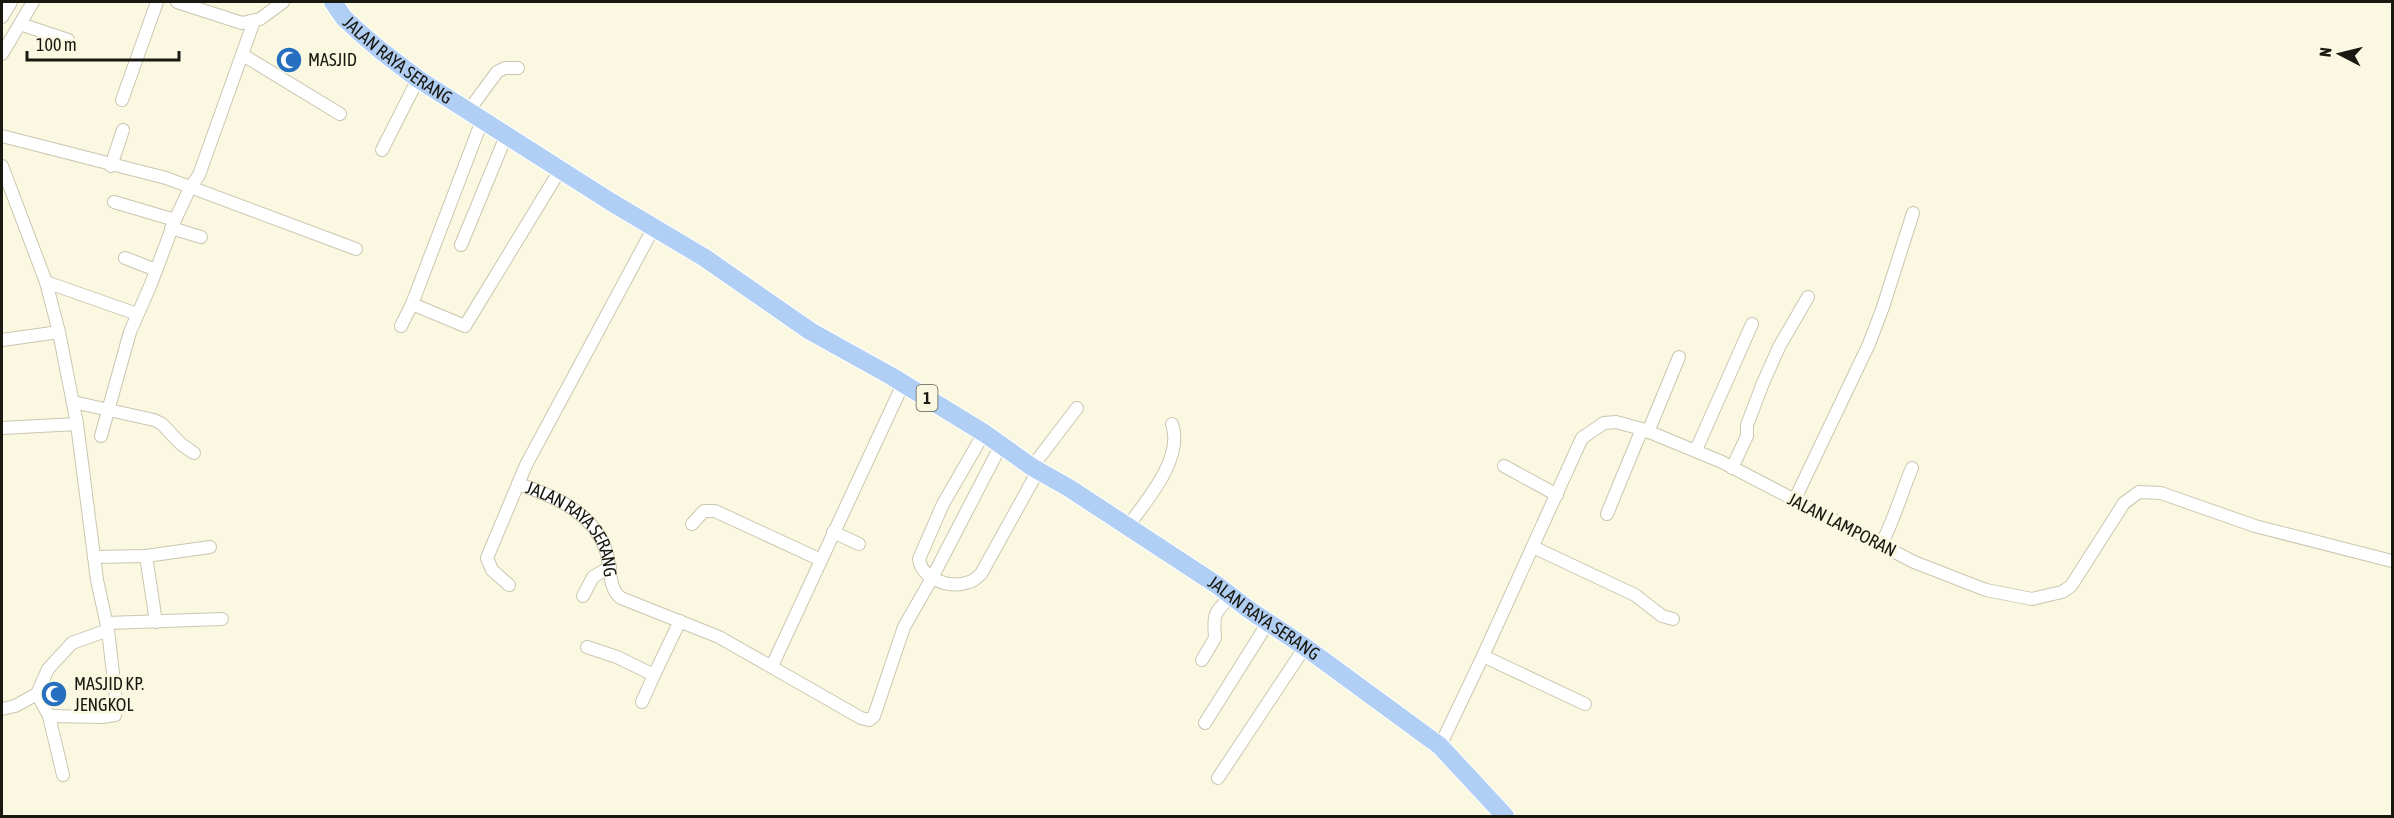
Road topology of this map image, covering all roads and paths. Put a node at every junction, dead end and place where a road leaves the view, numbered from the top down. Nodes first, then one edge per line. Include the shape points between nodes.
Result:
1 (10, 2) edge
2 (33, 2) edge
3 (158, 2) edge
4 (177, 2) edge
5 (283, 2) edge
6 (333, 2) edge
7 (2, 17) edge
8 (254, 21) junction
9 (20, 24) junction
10 (68, 40) dead end
11 (2, 54) edge
12 (243, 55) junction
13 (518, 68) dead end
14 (418, 78) junction
15 (122, 100) dead end
16 (340, 114) dead end
17 (476, 114) junction
18 (123, 130) dead end
19 (2, 136) edge
20 (506, 136) junction
21 (382, 150) dead end
22 (2, 166) edge
23 (111, 166) junction
24 (560, 170) junction
25 (190, 188) junction
26 (114, 202) dead end
27 (1913, 213) dead end
28 (173, 224) junction
29 (654, 227) junction
30 (201, 237) dead end
31 (461, 245) dead end
32 (356, 249) dead end
33 (125, 258) dead end
34 (156, 270) junction
35 (46, 282) junction
36 (1808, 297) dead end
37 (412, 304) junction
38 (137, 314) junction
39 (1752, 324) dead end
40 (401, 326) dead end
41 (59, 332) junction
42 (2, 340) edge
43 (1679, 357) dead end
44 (903, 384) junction
45 (73, 402) junction
46 (1077, 408) dead end
47 (108, 409) junction
48 (77, 424) junction
49 (1172, 424) dead end
50 (2, 428) edge
51 (1645, 431) junction
52 (984, 433) junction
53 (102, 436) dead end
54 (1001, 445) junction
55 (1696, 450) junction
56 (194, 453) dead end
57 (1504, 466) dead end
58 (1732, 468) junction
59 (1912, 468) dead end
60 (1035, 469) junction
61 (519, 484) junction
62 (1557, 495) junction
63 (1794, 501) junction
64 (1607, 514) dead end
65 (692, 524) dead end
66 (1128, 526) junction
67 (833, 532) junction
68 (859, 544) dead end
69 (1881, 544) junction
70 (210, 547) dead end
71 (1533, 547) junction
72 (146, 556) junction
73 (94, 557) junction
74 (820, 560) junction
75 (2392, 561) edge
76 (610, 567) junction
77 (932, 578) junction
78 (509, 585) dead end
79 (583, 596) dead end
80 (1231, 596) junction
81 (222, 619) dead end
82 (1673, 619) dead end
83 (680, 621) junction
84 (1269, 621) junction
85 (156, 622) junction
86 (107, 626) junction
87 (1305, 646) junction
88 (587, 647) dead end
89 (1483, 656) junction
90 (1202, 660) dead end
91 (772, 666) junction
92 (654, 675) junction
93 (37, 694) junction
94 (642, 702) dead end
95 (1585, 704) dead end
96 (2, 709) edge
97 (49, 716) junction
98 (1205, 723) dead end
99 (1440, 746) junction
100 (63, 775) dead end
101 (1218, 778) dead end
102 (1505, 816) edge

1 - 7 street
2 - 9 street
3 - 15 street
4 - 8 street via 228,20
5 - 8 street
6 - 14 highway, JALAN RAYA SERANG / 1 via 358,31
8 - 12 street
9 - 10 street
9 - 11 street
12 - 16 street
12 - 25 street via 199,175
13 - 17 street via 497,72
14 - 17 highway, JALAN RAYA SERANG / 1
14 - 21 street
17 - 20 highway, JALAN RAYA SERANG / 1
17 - 37 street
18 - 23 street
19 - 23 street
20 - 24 highway, JALAN RAYA SERANG / 1
20 - 31 street
22 - 35 street
23 - 25 street via 146,172
24 - 29 highway, JALAN RAYA SERANG / 1
24 - 37 street via 465,326
25 - 28 street
25 - 32 street
26 - 28 street
27 - 63 street via 1869,344
28 - 30 street
28 - 34 street
29 - 44 highway, JALAN RAYA SERANG / 1 via 810,331
29 - 61 street, JALAN RAYA SERANG
33 - 34 street
34 - 38 street
35 - 38 street
35 - 41 street
36 - 58 street via 1763,383 1747,424 1747,436
37 - 40 street
38 - 47 street
39 - 55 street
41 - 42 street
41 - 45 street
43 - 51 street
44 - 52 highway, JALAN RAYA SERANG / 1
44 - 67 street
45 - 47 street
45 - 48 street
46 - 60 street
47 - 53 street
47 - 56 street via 162,424
48 - 50 street
48 - 73 street
49 - 66 street via 1175,441 1162,476
51 - 55 street, JALAN LAMPORAN
51 - 62 street, JALAN LAMPORAN via 1616,422 1589,431 1582,438
51 - 64 street
52 - 54 highway, JALAN RAYA SERANG / 1
52 - 77 street via 943,504 919,559 920,566
54 - 60 highway, JALAN RAYA SERANG / 1
54 - 77 street, JALAN RAYA SERANG
55 - 58 street, JALAN LAMPORAN
57 - 62 street
58 - 63 street, JALAN LAMPORAN
59 - 69 street
60 - 66 highway, JALAN RAYA SERANG / 1
60 - 77 street via 981,574 971,582 954,585
61 - 76 street, JALAN RAYA SERANG via 555,498 589,521 603,542
61 - 78 street via 487,558 492,570
62 - 71 street, JALAN LAMPORAN
63 - 69 street, JALAN LAMPORAN
65 - 74 street via 704,511 715,511
66 - 80 highway, JALAN RAYA SERANG / 1
67 - 68 street
67 - 74 street
69 - 75 street, JALAN LAMPORAN via 1914,562 1986,590 2020,598 2045,597 2071,586 2124,503 2139,492 2151,492 2255,526
70 - 72 street
71 - 82 street via 1635,595 1662,616
71 - 89 street, JALAN LAMPORAN
72 - 73 street
72 - 85 street
73 - 86 street
74 - 91 street
76 - 79 street via 593,577
76 - 83 street, JALAN RAYA SERANG via 617,595
77 - 91 street, JALAN RAYA SERANG via 904,627 872,718 861,718
80 - 84 highway, JALAN RAYA SERANG / 1
80 - 90 street via 1215,615 1215,638
81 - 85 street
83 - 91 street, JALAN RAYA SERANG
83 - 92 street
84 - 87 highway, JALAN RAYA SERANG / 1
84 - 98 street
85 - 86 street
86 - 93 street via 72,643 48,669
86 - 97 street via 115,714
87 - 99 highway, JALAN RAYA SERANG / 1
87 - 101 street
88 - 92 street
89 - 95 street
89 - 99 street, JALAN LAMPORAN
92 - 94 street
93 - 96 street
93 - 97 street
97 - 100 street
99 - 102 highway, JALAN RAYA SERANG / 1

